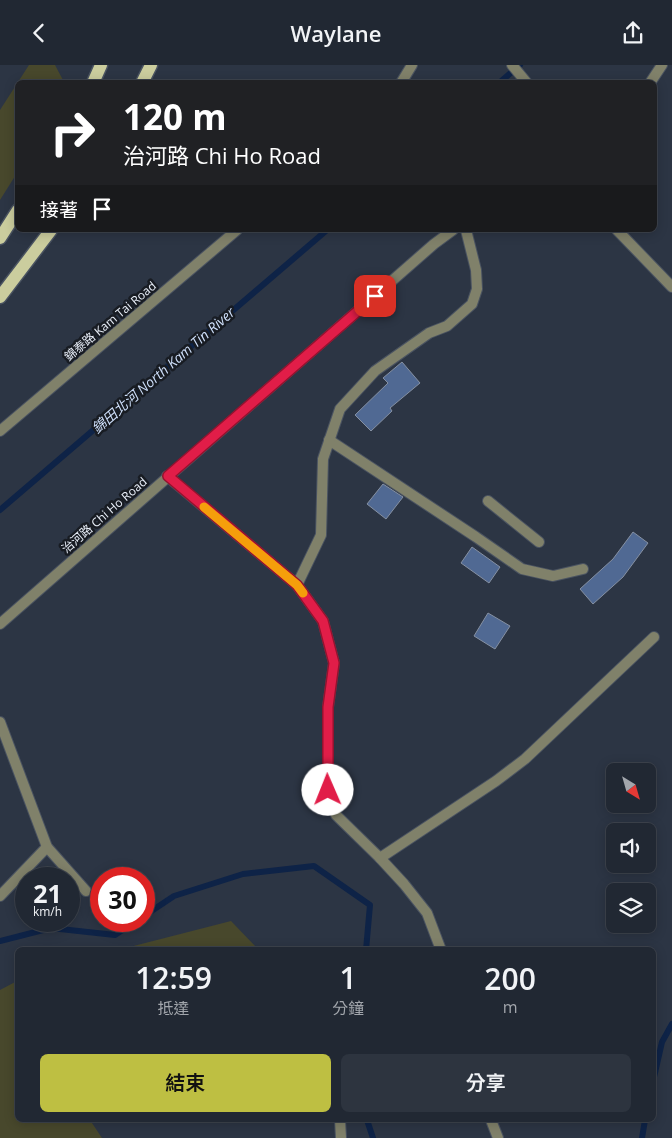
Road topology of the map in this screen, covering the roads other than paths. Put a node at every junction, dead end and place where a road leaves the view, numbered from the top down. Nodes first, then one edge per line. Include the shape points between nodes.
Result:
1 (101, 65) edge
2 (150, 65) edge
3 (412, 65) edge
4 (512, 65) edge
5 (662, 65) edge
6 (94, 80) edge
7 (143, 80) edge
8 (403, 80) edge
9 (524, 80) edge
10 (652, 80) edge
11 (15, 215) edge
12 (49, 232) edge
13 (235, 232) edge
14 (450, 232) edge
15 (466, 232) edge
16 (619, 232) edge
17 (0, 238) edge
18 (672, 287) edge
19 (0, 297) edge
20 (0, 431) edge
21 (329, 440) junction
22 (168, 476) junction
23 (488, 501) dead end
24 (539, 542) dead end
25 (583, 569) dead end
26 (297, 585) junction
27 (0, 623) edge
28 (654, 637) dead end
29 (0, 722) edge
30 (47, 847) junction
31 (380, 858) junction
32 (86, 891) dead end
33 (0, 896) edge
34 (440, 947) edge
35 (340, 1122) edge
36 (493, 1122) edge
37 (341, 1138) edge
38 (498, 1138) edge

1 - 6 main road
2 - 7 main road
3 - 8 street
4 - 9 street
5 - 10 street
11 - 17 main road
12 - 19 main road
13 - 20 street, 錦泰路 Kam Tai Road
14 - 22 street, 治河路 Chi Ho Road
15 - 21 street via 476,270 477,289 472,304 447,326 429,333 376,371 340,409
16 - 18 street
21 - 25 street via 522,569 554,576
21 - 26 street via 324,459 321,535
22 - 26 street
22 - 27 street, 治河路 Chi Ho Road
23 - 24 street
26 - 31 street via 323,621 334,663 328,707 328,790 336,815
28 - 31 street via 526,759
29 - 30 street
30 - 32 street
30 - 33 street
31 - 34 street via 427,913
35 - 37 street
36 - 38 street

